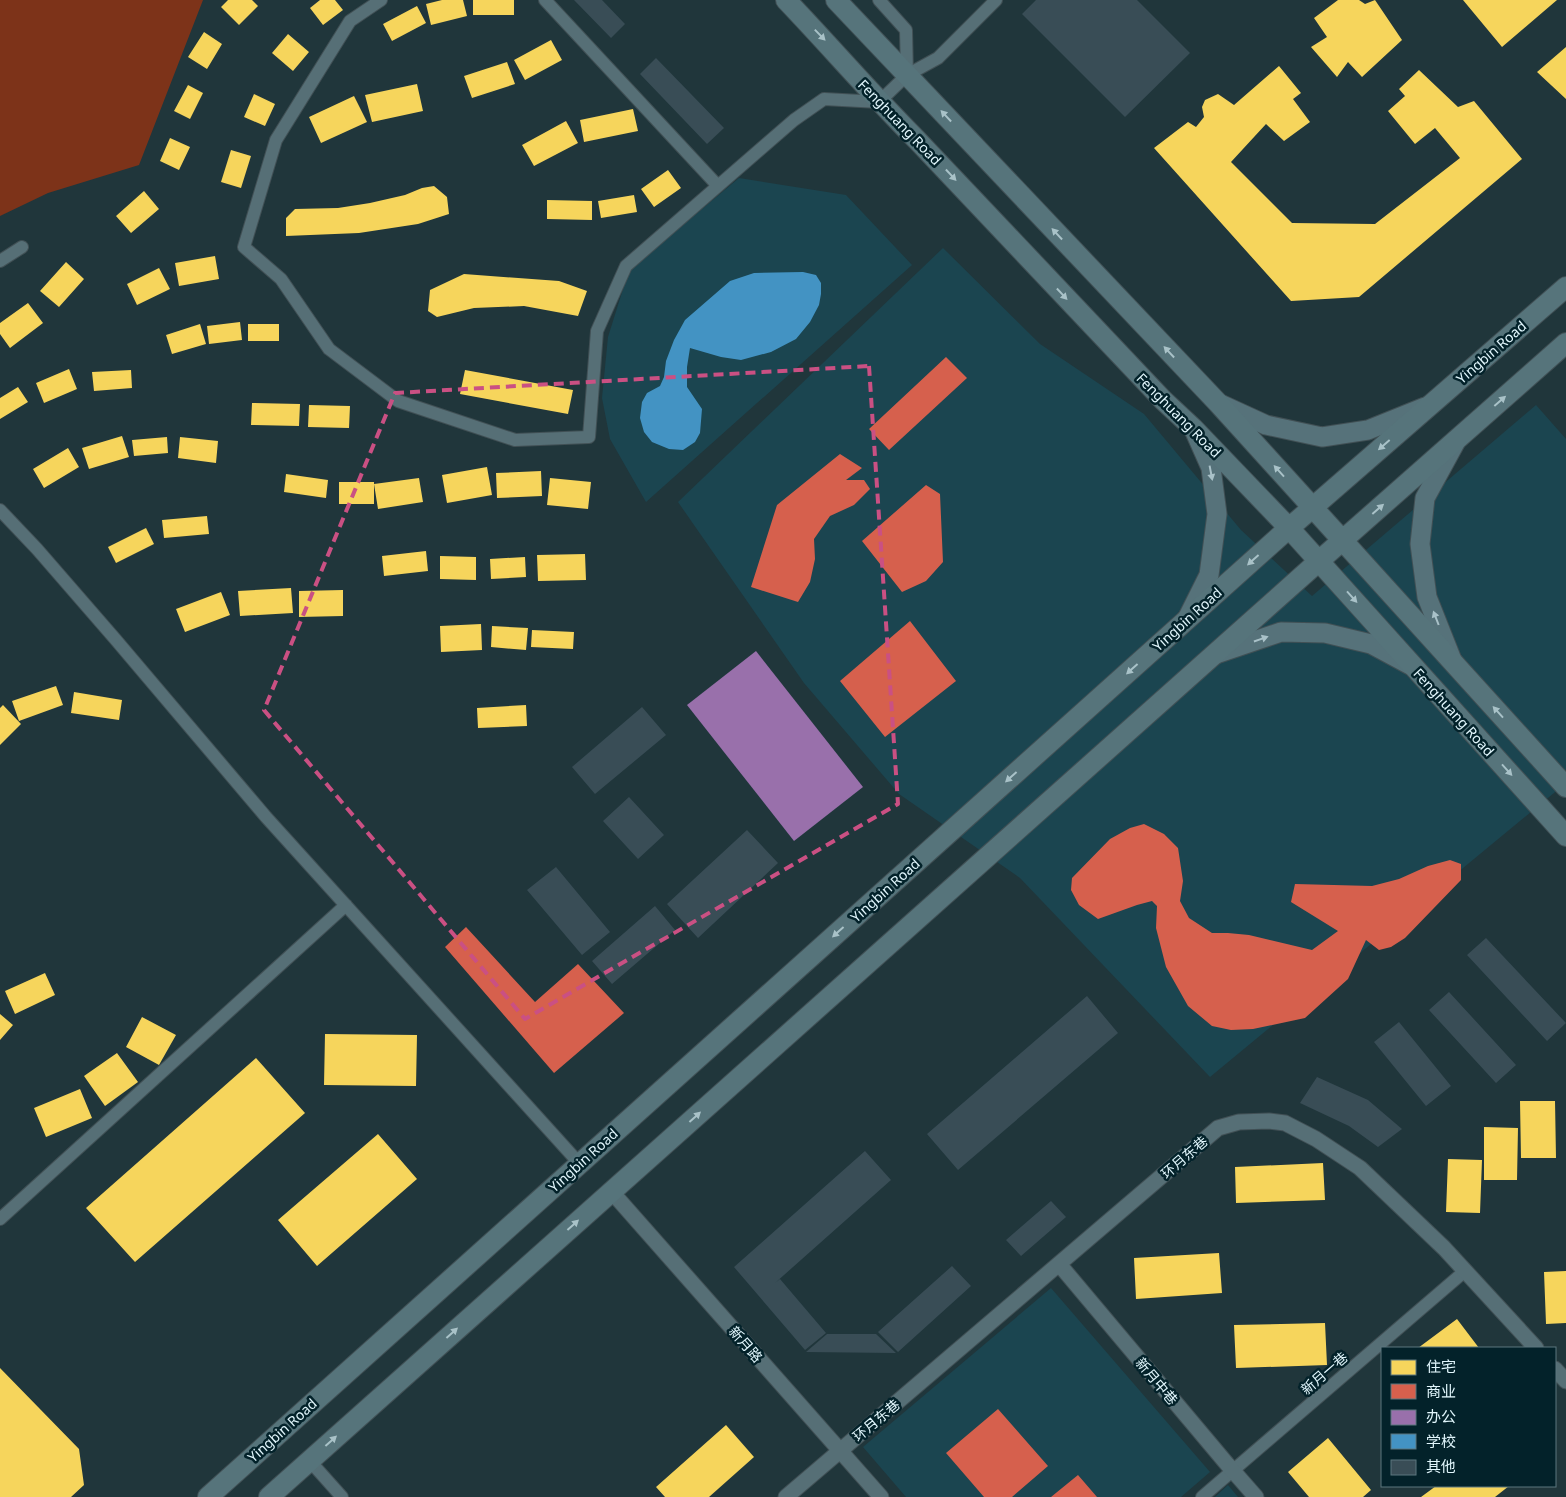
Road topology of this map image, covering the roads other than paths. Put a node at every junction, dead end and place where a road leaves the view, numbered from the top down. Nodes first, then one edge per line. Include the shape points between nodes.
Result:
1 (381, 0) edge
2 (545, 0) edge
3 (786, 0) edge
4 (836, 0) edge
5 (879, 0) edge
6 (996, 0) edge
7 (907, 75) junction
8 (879, 102) junction
9 (718, 186) junction
10 (22, 247) dead end
11 (0, 261) edge
12 (1566, 287) edge
13 (1566, 343) edge
14 (1218, 403) junction
15 (1431, 404) junction
16 (1193, 428) junction
17 (1456, 440) junction
18 (1312, 508) junction
19 (0, 510) edge
20 (1289, 528) junction
21 (1342, 541) junction
22 (1319, 561) junction
23 (1187, 619) junction
24 (1214, 654) junction
25 (1453, 663) junction
26 (1415, 668) junction
27 (1566, 787) edge
28 (1566, 836) edge
29 (346, 905) junction
30 (579, 1163) junction
31 (611, 1191) junction
32 (0, 1219) edge
33 (1059, 1264) junction
34 (1465, 1271) junction
35 (1535, 1347) edge
36 (1556, 1370) edge
37 (1566, 1381) edge
38 (840, 1451) junction
39 (310, 1460) junction
40 (1232, 1471) junction
41 (208, 1497) edge
42 (268, 1497) edge
43 (342, 1497) edge
44 (786, 1497) edge
45 (881, 1497) edge
46 (1202, 1497) edge
47 (1256, 1497) edge

1 - 9 street via 350,21 276,140 244,247 281,279 329,349 398,401 514,440 589,437 597,331 626,266
2 - 9 street
3 -> 8 highway, Fenghuang Road
4 - 7 highway
5 - 7 street via 906,30
6 - 7 street via 938,58
7 - 8 street
14 -> 7 highway
8 - 9 street via 824,99 794,120
8 -> 16 highway, Fenghuang Road
10 - 11 street
12 - 15 highway, Yingbin Road
17 -> 13 highway
14 - 15 main road via 1266,425 1322,437 1368,430
18 -> 14 highway
15 -> 18 highway, Yingbin Road
16 - 20 highway, Fenghuang Road
16 -> 23 main road via 1211,468 1217,514 1209,575
21 -> 17 highway
25 -> 17 main road via 1427,597 1420,544 1425,498
18 - 20 highway, Yingbin Road
18 - 21 highway
19 - 29 street
20 - 22 highway, Fenghuang Road
20 -> 23 highway, Yingbin Road
21 - 22 highway
21 - 25 highway
22 - 24 highway
22 -> 26 highway, Fenghuang Road
23 -> 30 highway, Yingbin Road
24 -> 26 main road via 1281,632 1325,633 1372,644
31 -> 24 highway
27 -> 25 highway
26 -> 28 highway, Fenghuang Road
29 - 30 street
29 - 32 street
30 - 41 highway, Yingbin Road
31 - 38 street, 新月路
39 -> 31 highway
33 - 34 street, 环月东巷 via 1218,1128 1239,1122 1268,1122 1285,1123 1360,1168
33 - 38 street, 环月东巷
33 - 40 street, 新月中巷
34 - 35 street, 环月东巷
34 - 40 street, 新月一巷
36 - 37 street
38 - 44 street, 环月东巷
38 - 45 street, 新月路
39 - 42 highway
39 - 43 street
40 - 46 street, 新月一巷
40 - 47 street, 新月中巷

